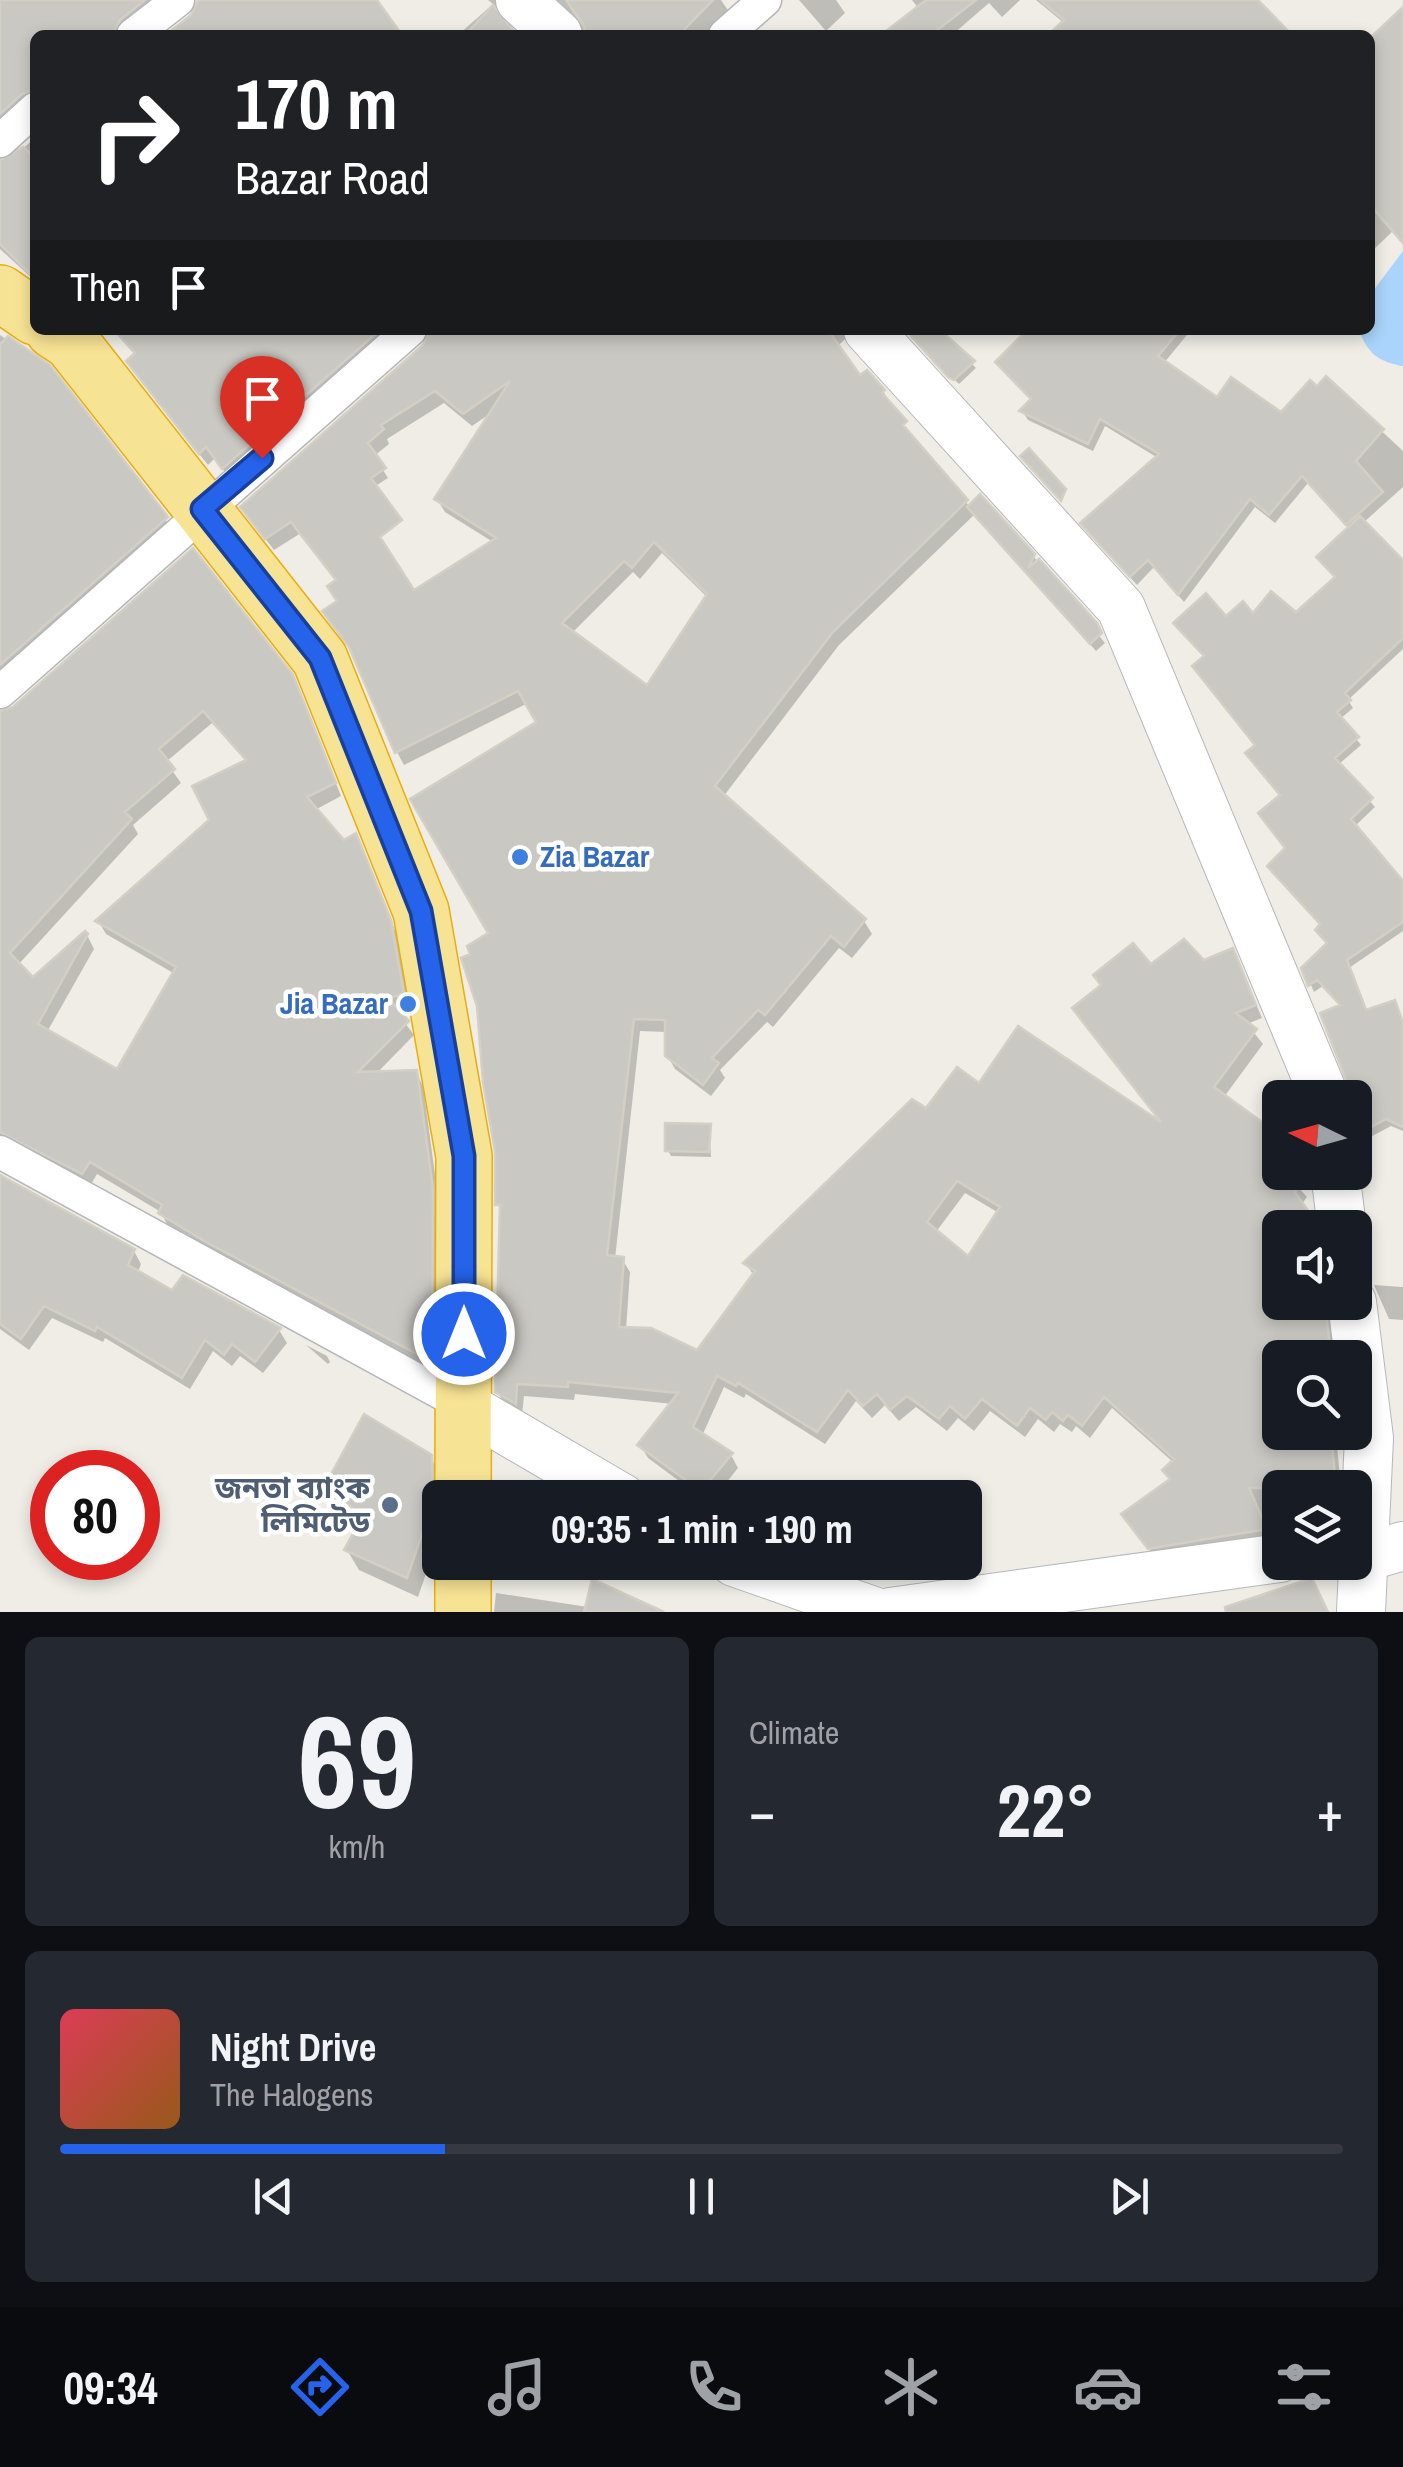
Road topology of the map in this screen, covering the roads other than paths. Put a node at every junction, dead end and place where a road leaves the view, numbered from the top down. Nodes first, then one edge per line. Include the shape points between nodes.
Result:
1 (178, 0) edge
2 (520, 0) edge
3 (765, 0) edge
4 (139, 30) edge
5 (553, 30) edge
6 (730, 30) edge
7 (30, 114) edge
8 (0, 141) edge
9 (0, 294) edge
10 (30, 314) edge
11 (61, 335) edge
12 (404, 335) edge
13 (873, 335) edge
14 (202, 509) junction
15 (0, 692) edge
16 (1318, 1080) edge
17 (0, 1152) edge
18 (1354, 1320) edge
19 (464, 1406) junction
20 (463, 1480) edge
21 (591, 1480) edge
22 (1373, 1555) edge
23 (1262, 1560) edge
24 (463, 1580) edge
25 (785, 1580) edge
26 (463, 1612) edge
27 (876, 1612) edge
28 (890, 1612) edge
29 (1361, 1612) edge

1 - 4 street
2 - 5 street
3 - 6 street
7 - 8 street
9 - 10 highway
11 - 14 highway
12 - 14 street
13 - 16 street via 1121,608
14 - 15 street
14 - 19 highway via 320,658 421,911 464,1156
17 - 19 street
18 - 22 street via 1370,1438
19 - 20 highway
19 - 21 street
22 - 29 street
23 - 28 street
24 - 26 highway
25 - 27 street

